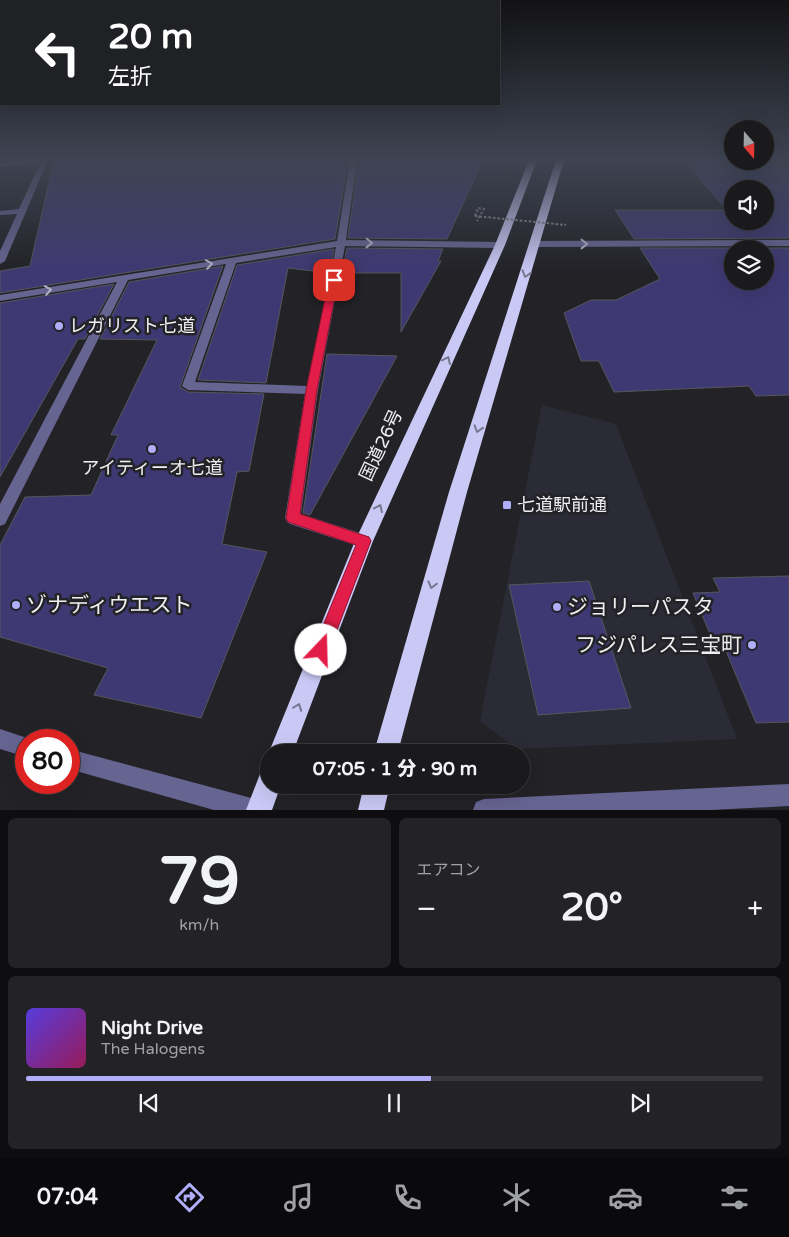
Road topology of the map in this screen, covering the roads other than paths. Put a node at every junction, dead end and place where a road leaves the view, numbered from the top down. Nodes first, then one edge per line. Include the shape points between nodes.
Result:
1 (28, 198) edge
2 (348, 198) edge
3 (518, 198) edge
4 (549, 198) edge
5 (22, 210) junction
6 (0, 213) edge
7 (341, 243) junction
8 (785, 243) edge
9 (535, 244) junction
10 (500, 245) junction
11 (789, 250) edge
12 (232, 260) junction
13 (0, 261) edge
14 (124, 278) junction
15 (0, 298) edge
16 (312, 390) junction
17 (0, 519) edge
18 (364, 541) junction
19 (0, 739) edge
20 (15, 744) edge
21 (284, 744) edge
22 (388, 744) edge
23 (80, 762) edge
24 (264, 794) edge
25 (375, 794) edge
26 (789, 795) edge
27 (257, 810) edge
28 (371, 810) edge
29 (484, 810) edge

1 - 5 street
2 - 7 street
3 - 10 highway, 国道26号
4 - 9 highway
5 - 6 street
5 - 13 street
7 -> 10 street
7 - 12 street
7 - 16 street
9 -> 8 street
8 - 11 street
9 -> 22 highway via 458,492
18 -> 10 highway, 国道26号
14 -> 12 street
12 - 16 street via 188,386
15 -> 14 street
14 - 17 street
16 - 18 street via 293,518
21 -> 18 highway, 国道26号
19 - 20 street
23 - 27 street
24 - 27 highway
25 - 28 highway
26 - 29 street

